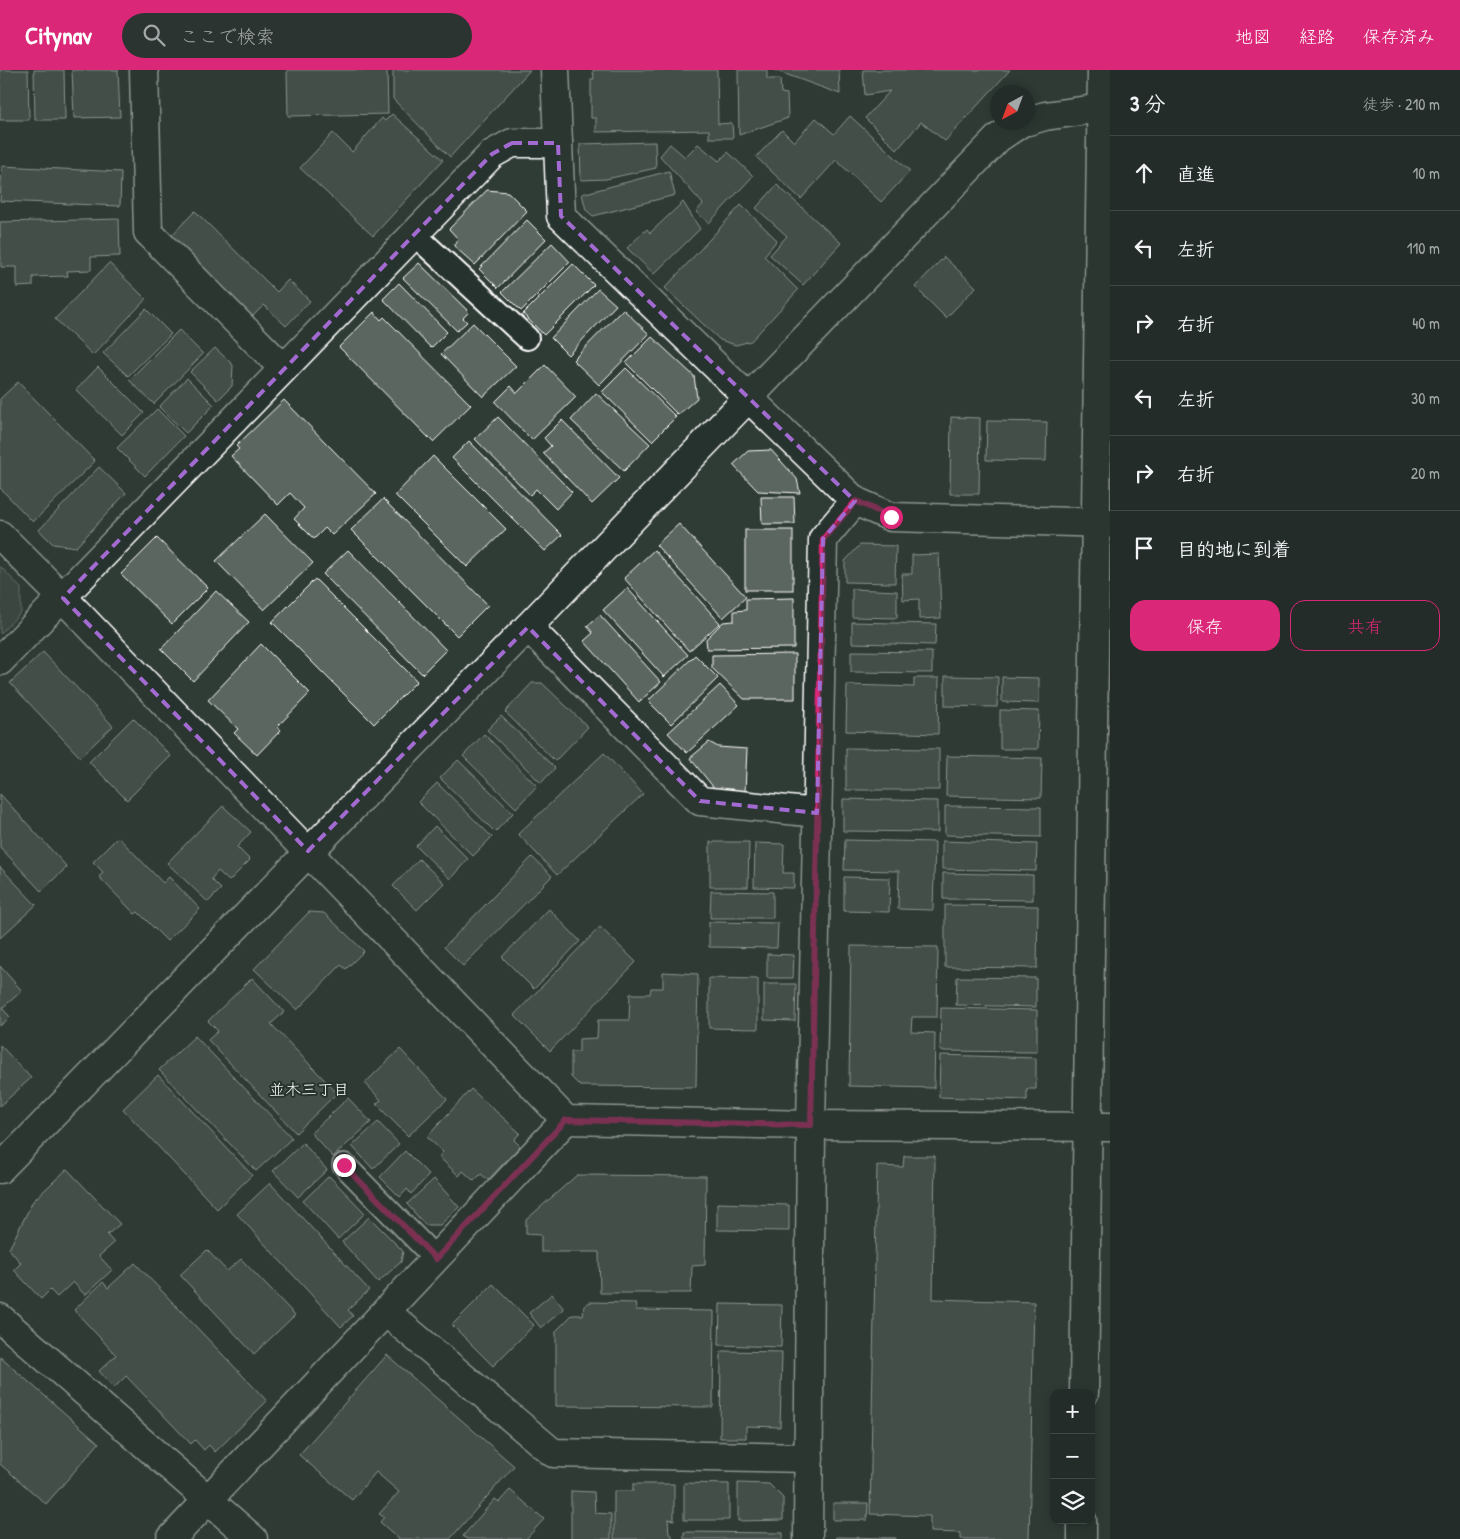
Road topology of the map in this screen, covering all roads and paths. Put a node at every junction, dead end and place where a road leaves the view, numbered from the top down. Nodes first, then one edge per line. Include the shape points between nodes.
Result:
1 (144, 70) edge
2 (555, 70) edge
3 (1102, 70) edge
4 (1102, 108) junction
5 (1035, 119) edge
6 (1010, 130) edge
7 (558, 143) junction
8 (1106, 191) edge
9 (414, 234) junction
10 (527, 338) dead end
11 (283, 368) junction
12 (748, 395) junction
13 (856, 501) junction
14 (1103, 523) edge
15 (0, 535) edge
16 (64, 598) junction
17 (528, 627) junction
18 (0, 661) edge
19 (817, 813) junction
20 (308, 851) junction
21 (566, 1120) junction
22 (811, 1125) junction
23 (1099, 1127) edge
24 (344, 1165) dead end
25 (0, 1169) edge
26 (436, 1259) junction
27 (386, 1312) junction
28 (0, 1318) edge
29 (1084, 1389) edge
30 (809, 1458) junction
31 (208, 1500) junction
32 (1082, 1524) edge
33 (171, 1539) edge
34 (253, 1539) edge
35 (808, 1539) edge
36 (1082, 1539) edge

1 - 11 street via 148,232
2 - 7 street
3 - 4 street
4 - 5 street
4 - 8 street
6 - 12 street via 998,138
7 - 9 street via 512,143 492,154
7 - 12 street via 561,216
8 - 14 street
9 - 10 lane
9 - 11 street
11 - 16 street
12 - 13 street
12 - 17 street
13 - 14 street via 891,517
13 - 19 street via 823,539
14 - 23 street
15 - 16 street
16 - 18 street
16 - 20 street
17 - 19 street via 700,801
17 - 20 street
19 - 22 street
20 - 21 street
20 - 25 street
21 - 22 street
21 - 26 street
22 - 23 street
22 - 30 street
23 - 29 street
24 - 26 lane
26 - 27 street
27 - 30 street via 553,1452
27 - 31 street
28 - 31 street
30 - 35 street
31 - 33 street
31 - 34 street
32 - 36 street

